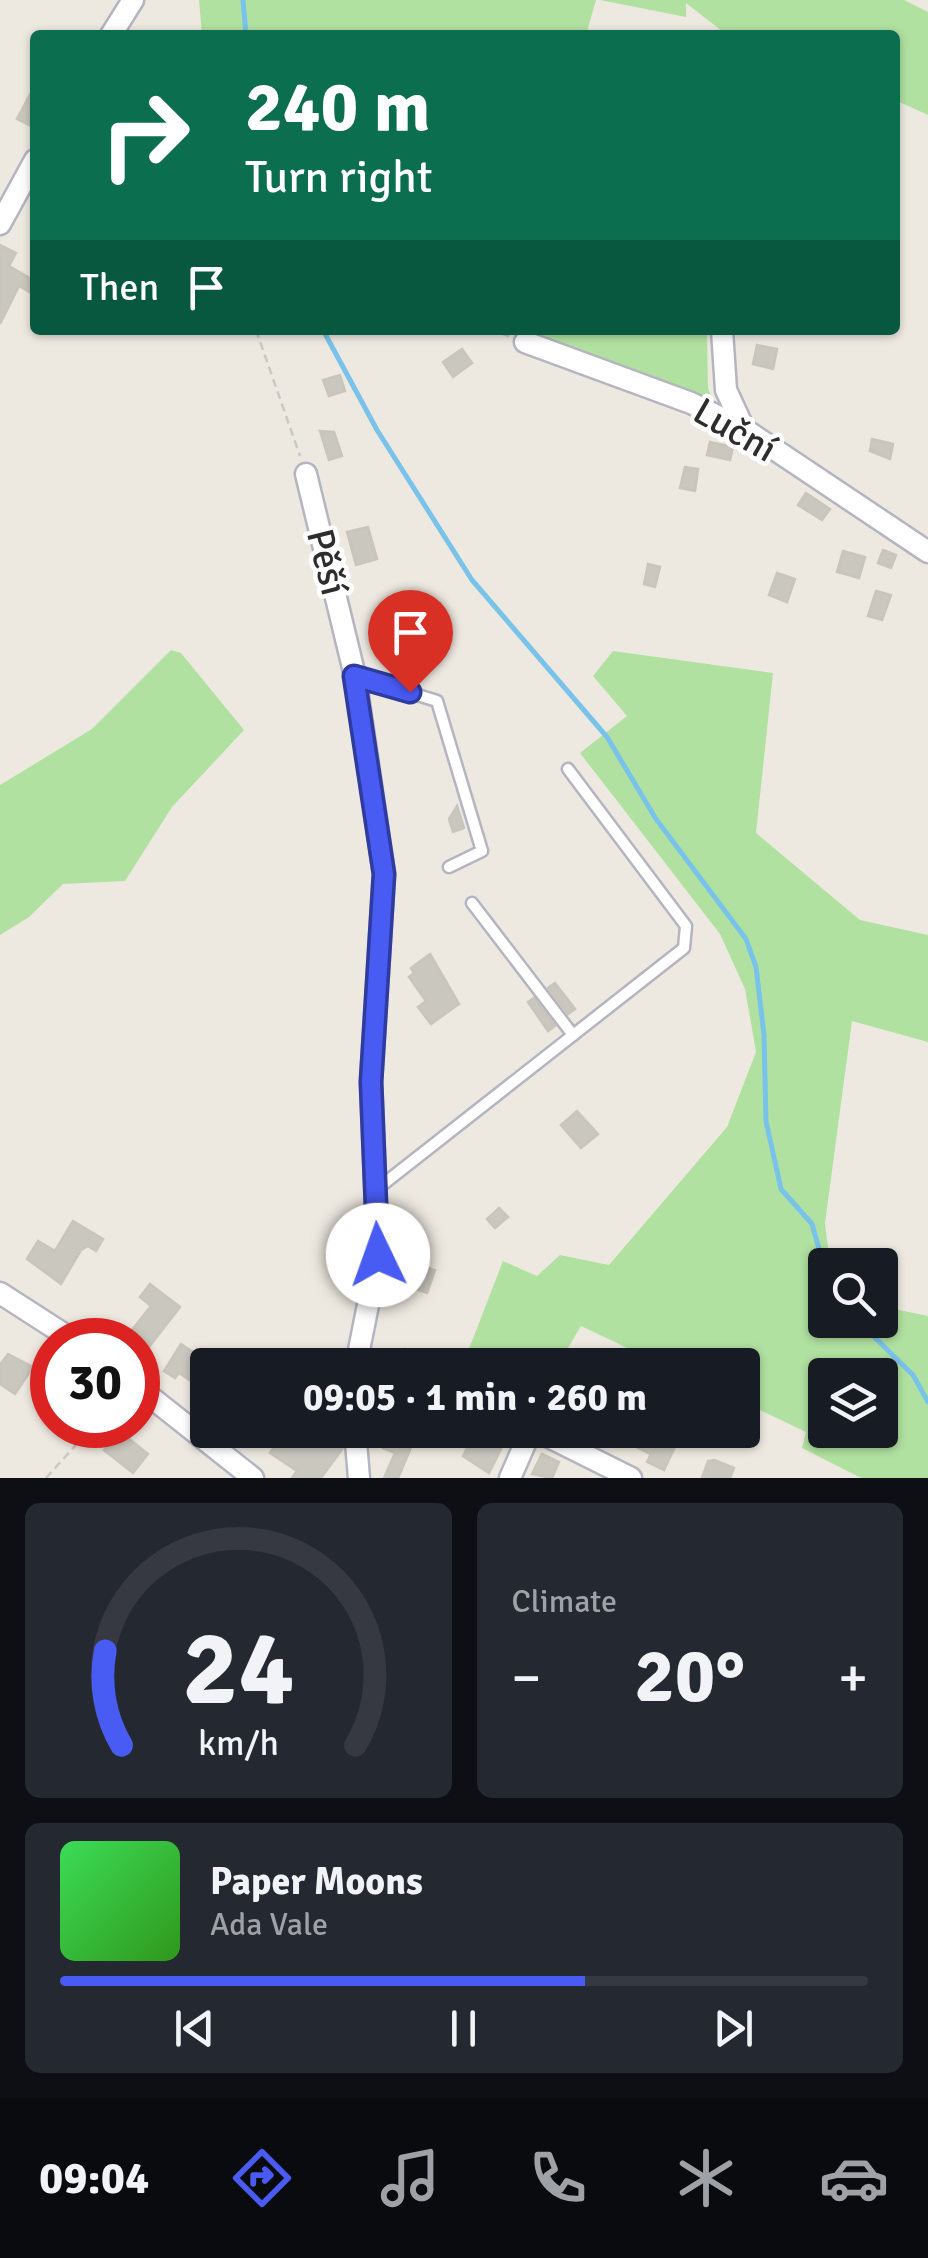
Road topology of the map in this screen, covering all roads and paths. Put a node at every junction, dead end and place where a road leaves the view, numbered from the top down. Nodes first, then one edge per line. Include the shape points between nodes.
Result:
1 (132, 0) edge
2 (114, 30) edge
3 (30, 169) edge
4 (0, 224) edge
5 (258, 335) edge
6 (722, 335) edge
7 (525, 342) dead end
8 (744, 429) junction
9 (306, 474) joint
10 (928, 552) edge
11 (354, 676) junction
12 (568, 768) dead end
13 (449, 866) dead end
14 (472, 903) dead end
15 (572, 1034) junction
16 (376, 1190) junction
17 (0, 1293) edge
18 (39, 1318) edge
19 (359, 1348) edge
20 (160, 1405) edge
21 (73, 1448) edge
22 (356, 1448) edge
23 (524, 1448) edge
24 (570, 1448) edge
25 (46, 1478) edge
26 (253, 1478) edge
27 (358, 1478) edge
28 (510, 1478) edge
29 (631, 1478) edge

1 - 2 street
3 - 4 street
5 - 9 path
6 - 8 street via 726,390
7 - 8 street, Luční
8 - 10 street, Luční
9 - 11 street, Pěší
11 - 13 lane via 437,700 482,852
11 - 16 street, Pěší via 384,874 371,1082
12 - 15 lane via 686,926 684,948
14 - 15 lane
15 - 16 lane
16 - 19 street, Pěší via 378,1255
17 - 18 street
20 - 26 street
21 - 25 path
22 - 27 street
23 - 28 street
24 - 29 street

